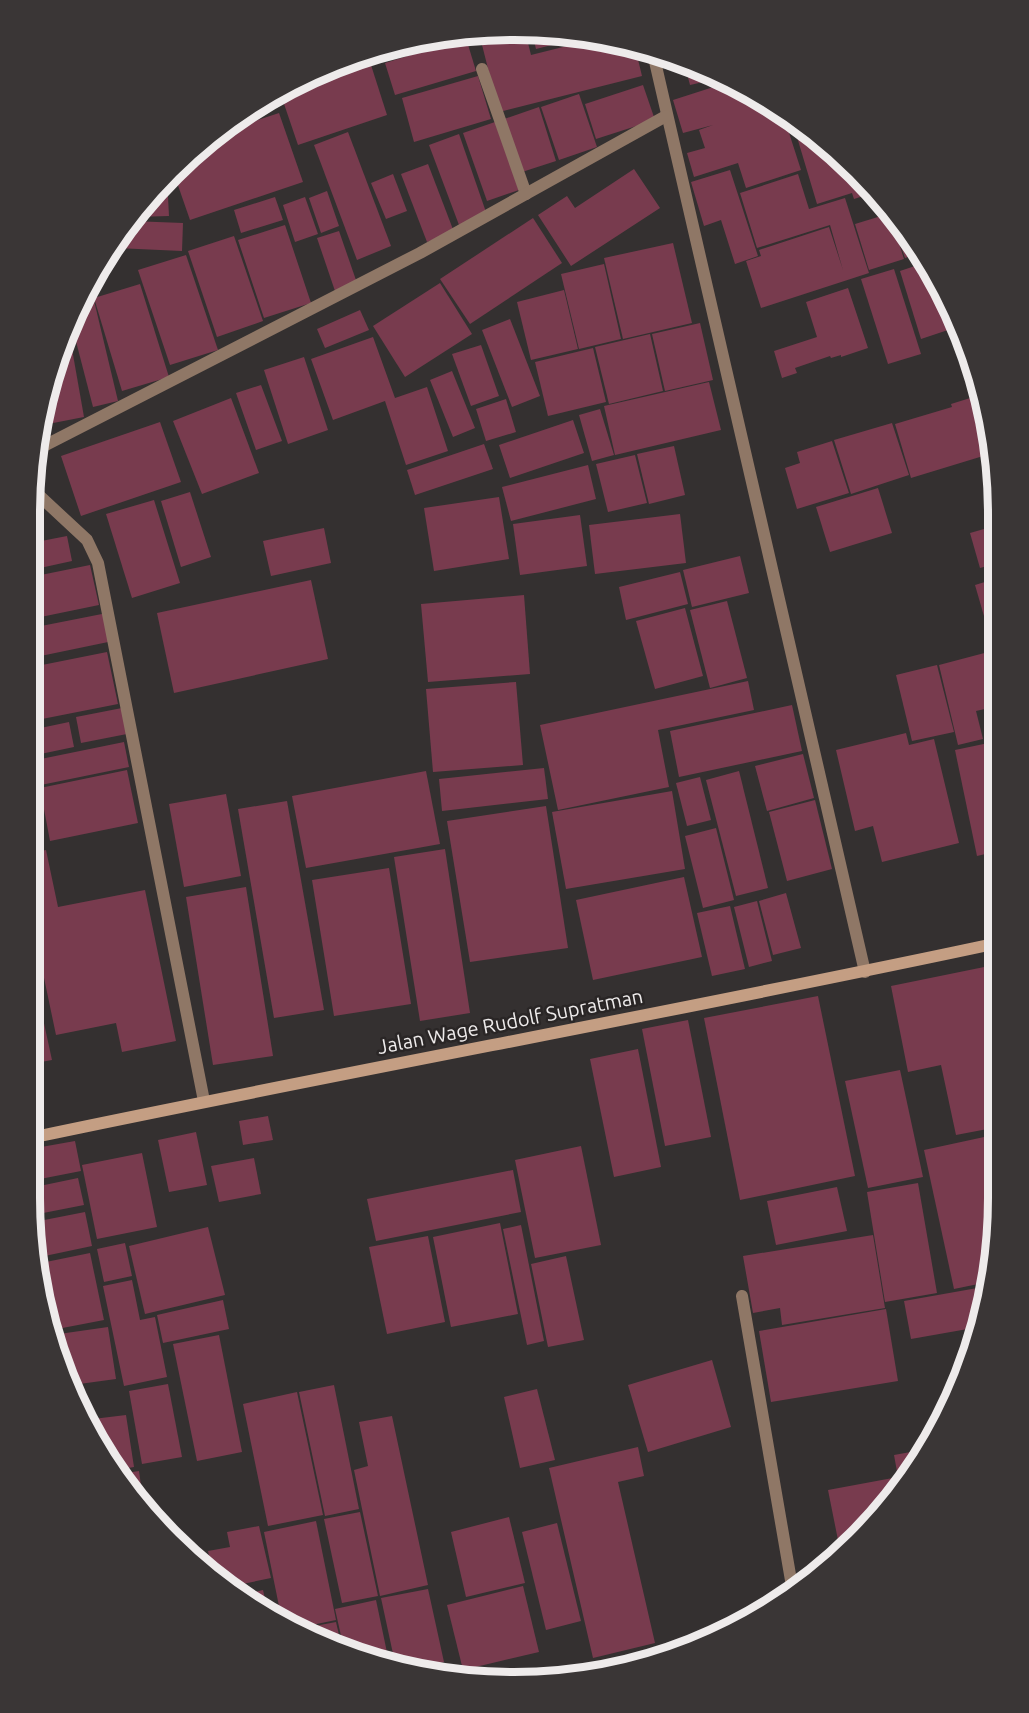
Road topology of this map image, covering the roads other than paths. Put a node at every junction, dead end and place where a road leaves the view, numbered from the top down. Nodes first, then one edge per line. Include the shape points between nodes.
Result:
1 (654, 62) edge
2 (482, 69) dead end
3 (666, 116) junction
4 (526, 194) junction
5 (46, 445) edge
6 (41, 497) edge
7 (988, 945) edge
8 (865, 972) junction
9 (204, 1101) junction
10 (40, 1136) edge
11 (742, 1296) dead end
12 (791, 1583) edge

1 - 3 street
2 - 4 street
3 - 4 street
3 - 8 street
4 - 5 street
6 - 9 street via 87,540 98,563
7 - 8 street, Jalan Wage Rudolf Supratman
8 - 9 street, Jalan Wage Rudolf Supratman
9 - 10 street, Jalan Wage Rudolf Supratman
11 - 12 street

